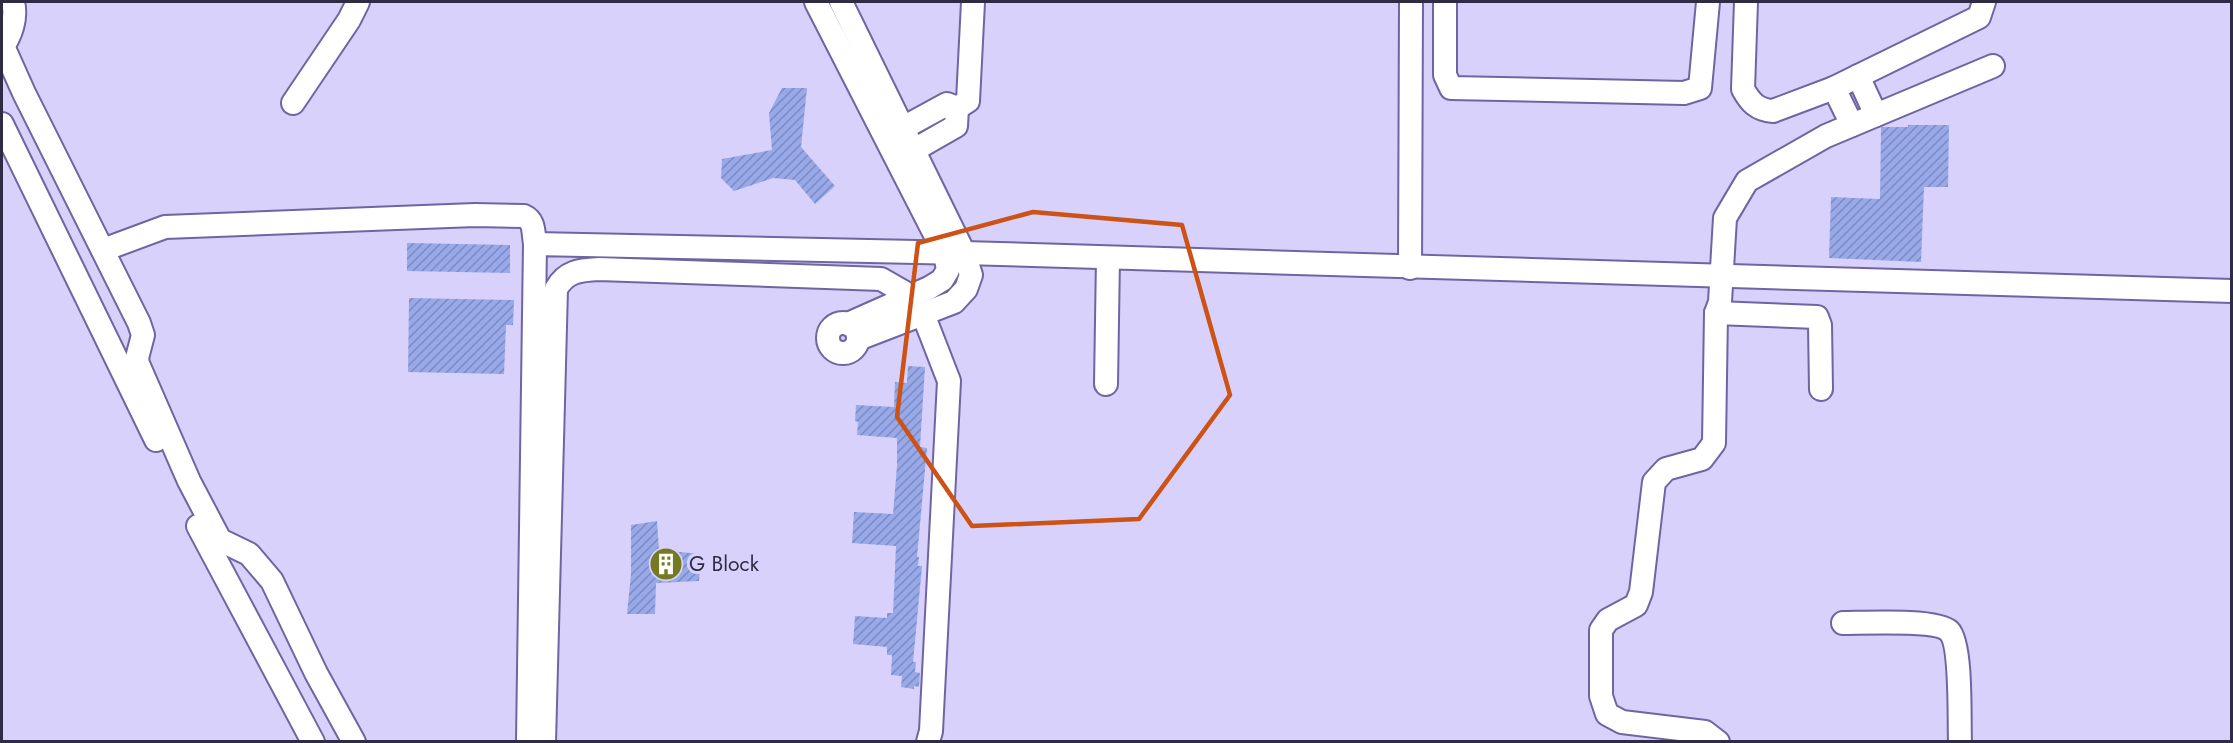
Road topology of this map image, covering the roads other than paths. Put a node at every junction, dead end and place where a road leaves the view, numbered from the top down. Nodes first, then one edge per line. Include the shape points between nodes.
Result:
1 (358, 2) edge
2 (816, 2) edge
3 (841, 2) edge
4 (973, 2) edge
5 (1411, 2) edge
6 (1445, 2) edge
7 (1708, 2) edge
8 (1746, 2) edge
9 (1984, 2) edge
10 (20, 4) edge
11 (2, 47) edge
12 (1993, 66) dead end
13 (1858, 76) junction
14 (1834, 88) junction
15 (293, 102) dead end
16 (957, 108) junction
17 (1876, 115) junction
18 (2, 124) edge
19 (1852, 125) junction
20 (903, 128) junction
21 (914, 150) junction
22 (12, 161) edge
23 (535, 243) junction
24 (103, 250) junction
25 (954, 254) junction
26 (1108, 258) junction
27 (1410, 268) junction
28 (1718, 277) junction
29 (2232, 291) edge
30 (909, 295) junction
31 (1716, 312) junction
32 (923, 314) junction
33 (1106, 384) dead end
34 (1821, 389) dead end
35 (1844, 623) dead end
36 (313, 741) edge
37 (354, 741) edge
38 (528, 741) edge
39 (544, 741) edge
40 (928, 741) edge
41 (1718, 741) edge
42 (1960, 741) edge

1 - 15 street
2 - 25 street
3 - 20 street
4 - 16 street via 968,101
5 - 27 street
6 - 7 street via 1444,75 1450,88 1684,93 1701,88
8 - 14 street via 1743,90 1749,101 1762,110 1773,111
9 - 13 street via 1979,16
10 - 11 street
11 - 24 street
12 - 17 street
13 - 14 street
13 - 17 street
14 - 19 street
16 - 20 street via 947,104
16 - 21 street via 956,126
17 - 19 street
18 - 22 street
19 - 28 street via 1747,181 1725,218
20 - 21 street
21 - 25 street
22 - 36 street via 205,542
23 - 24 street via 532,223 524,216 475,215 165,227
23 - 25 street
23 - 38 street
24 - 37 street via 139,322 143,334 138,364 189,481 220,540 249,554 272,581
25 - 26 street
25 - 30 street via 942,280
25 - 32 street via 971,275 966,289 954,302
26 - 27 street
26 - 33 street
27 - 28 street
28 - 29 street
28 - 31 street via 1720,302
30 - 32 street
30 - 32 street via 853,332
30 - 39 street via 881,279 599,269 579,270 560,281 556,289
31 - 34 street via 1817,317
31 - 41 street via 1714,442 1702,459 1666,469 1654,482 1641,592 1636,605 1608,620 1602,630 1601,696 1607,714 1622,722 1705,732
32 - 40 street via 949,381 932,731
35 - 42 street via 1935,624 1949,631 1956,644

